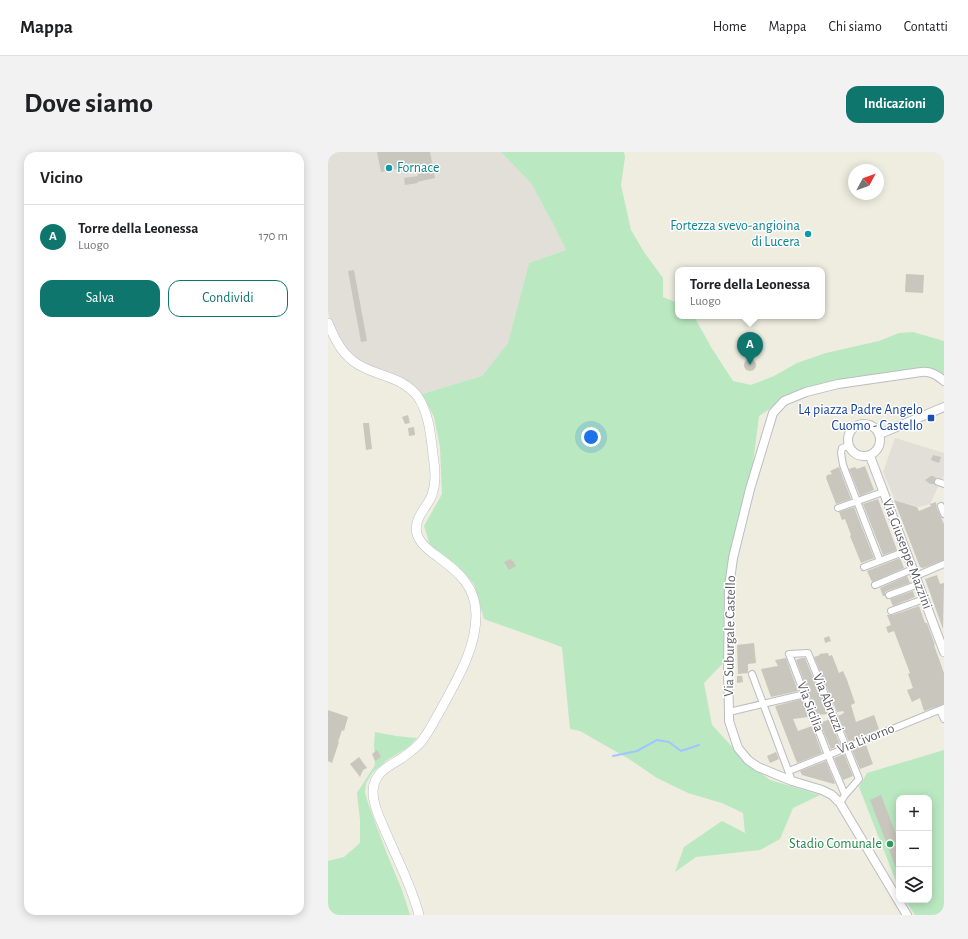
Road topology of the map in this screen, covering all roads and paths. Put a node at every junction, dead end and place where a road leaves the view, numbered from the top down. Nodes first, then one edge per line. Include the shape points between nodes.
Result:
1 (328, 322) edge
2 (944, 381) edge
3 (944, 407) edge
4 (880, 434) junction
5 (849, 446) junction
6 (870, 456) junction
7 (883, 492) junction
8 (856, 502) junction
9 (941, 506) dead end
10 (838, 508) dead end
11 (944, 514) edge
12 (906, 551) junction
13 (880, 561) junction
14 (944, 564) edge
15 (864, 567) dead end
16 (916, 576) junction
17 (875, 585) dead end
18 (889, 595) dead end
19 (924, 599) junction
20 (891, 611) dead end
21 (944, 652) edge
22 (789, 654) joint
23 (752, 674) dead end
24 (805, 694) junction
25 (763, 704) junction
26 (942, 709) edge
27 (729, 712) junction
28 (944, 719) edge
29 (845, 748) junction
30 (828, 755) junction
31 (788, 771) junction
32 (792, 781) junction
33 (846, 795) junction
34 (840, 803) junction
35 (418, 915) edge
36 (907, 915) edge

1 - 35 main road via 342,351 354,363 401,382 420,401 429,428 435,476 432,495 418,519 418,535 429,551 463,579 472,592 475,606 475,627 469,653 436,716 421,742 382,771 374,784 373,796 378,814 408,883
2 - 27 street, Via Suburgale Castello via 926,372 838,384 784,401 773,413 750,489 732,565 729,587
3 - 4 street
4 - 5 street via 873,426 858,424 850,431
4 - 6 street via 878,449
5 - 6 street via 857,455
5 - 8 street via 842,448 842,458
6 - 7 street, Via Giuseppe Mazzini
7 - 8 street
7 - 12 street, Via Giuseppe Mazzini
8 - 10 street
8 - 13 street
9 - 11 street
12 - 13 street
12 - 16 street, Via Giuseppe Mazzini
13 - 15 street
14 - 16 street
16 - 17 street
16 - 18 street
16 - 19 street, Via Giuseppe Mazzini
19 - 20 street
19 - 21 street, Via Giuseppe Mazzini
22 - 24 street, Via Sicilia
22 - 29 street, Via Abruzzi via 808,653
23 - 25 street
24 - 25 street
24 - 30 street, Via Sicilia
25 - 27 street
25 - 31 street
26 - 28 street
26 - 29 street, Via Livorno
27 - 32 street, Via Suburgale Castello via 729,721 738,748 748,760 758,767
29 - 30 street, Via Livorno
29 - 33 street, Via Abruzzi via 859,779
30 - 31 street, Via Livorno
30 - 33 street, Via Sicilia
31 - 32 street
32 - 34 street, Via Suburgale Castello via 822,790
33 - 34 street
34 - 36 street, Via Suburgale Castello

